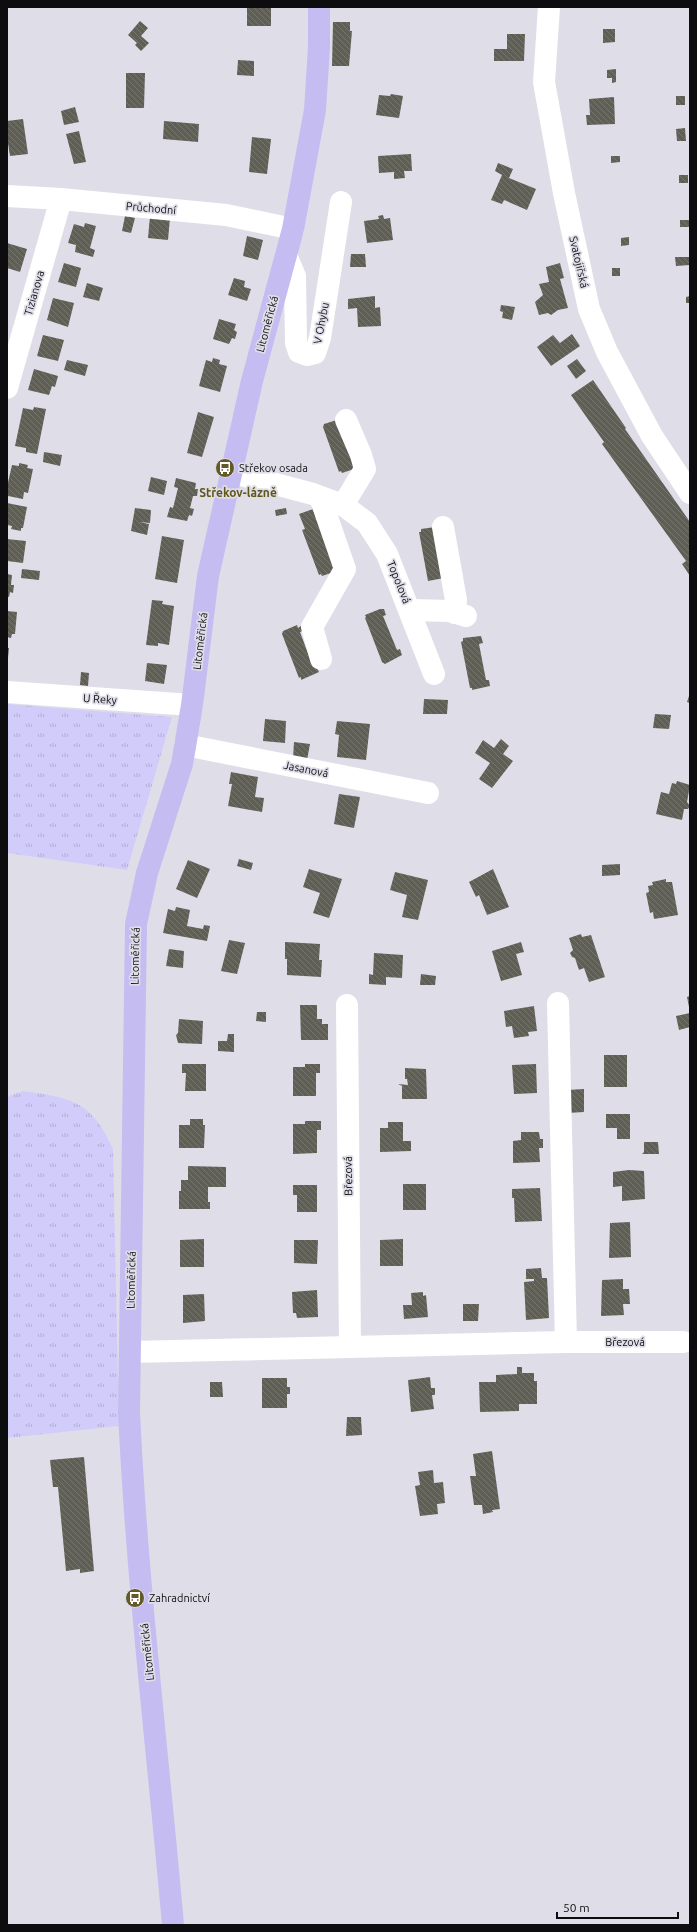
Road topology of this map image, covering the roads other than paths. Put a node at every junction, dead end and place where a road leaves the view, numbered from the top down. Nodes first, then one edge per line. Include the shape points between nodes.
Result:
1 (319, 7) edge
2 (548, 7) edge
3 (7, 196) edge
4 (61, 199) junction
5 (341, 202) dead end
6 (293, 229) junction
7 (286, 255) junction
8 (7, 388) edge
9 (346, 420) dead end
10 (230, 472) junction
11 (690, 494) edge
12 (320, 496) junction
13 (343, 505) junction
14 (444, 527) dead end
15 (411, 610) junction
16 (321, 659) dead end
17 (434, 674) dead end
18 (7, 692) edge
19 (192, 705) junction
20 (185, 746) junction
21 (428, 793) dead end
22 (558, 1003) dead end
23 (347, 1005) dead end
24 (566, 1342) junction
25 (683, 1342) dead end
26 (350, 1347) junction
27 (131, 1352) junction
28 (173, 1925) edge

1 - 6 main road, Litoměřická via 315,110
2 - 11 street, Svatojiřská via 544,82 564,193 590,309 607,352 652,436
3 - 4 street, Průchodní
4 - 6 street, Průchodní via 226,215
4 - 8 street, Tizianova
5 - 7 street, V Ohybu via 320,338 315,353 307,355 299,352 296,343 295,276
6 - 7 main road, Litoměřická
7 - 10 main road, Litoměřická
9 - 13 street via 365,469
10 - 12 street, Topolová
10 - 19 main road, Litoměřická via 208,576
12 - 13 street, Topolová
12 - 16 street via 345,569 312,627
13 - 15 street, Topolová via 367,523 387,554
14 - 15 street via 456,600 461,615
15 - 17 street, Topolová
18 - 19 street, U Řeky
19 - 20 main road, Litoměřická
20 - 21 street, Jasanová
20 - 27 main road, Litoměřická via 182,764 147,873 136,924
22 - 24 street
23 - 26 street, Březová
24 - 25 street, Březová
24 - 26 street, Březová
26 - 27 street, Březová
27 - 28 main road, Litoměřická via 129,1412 132,1475

